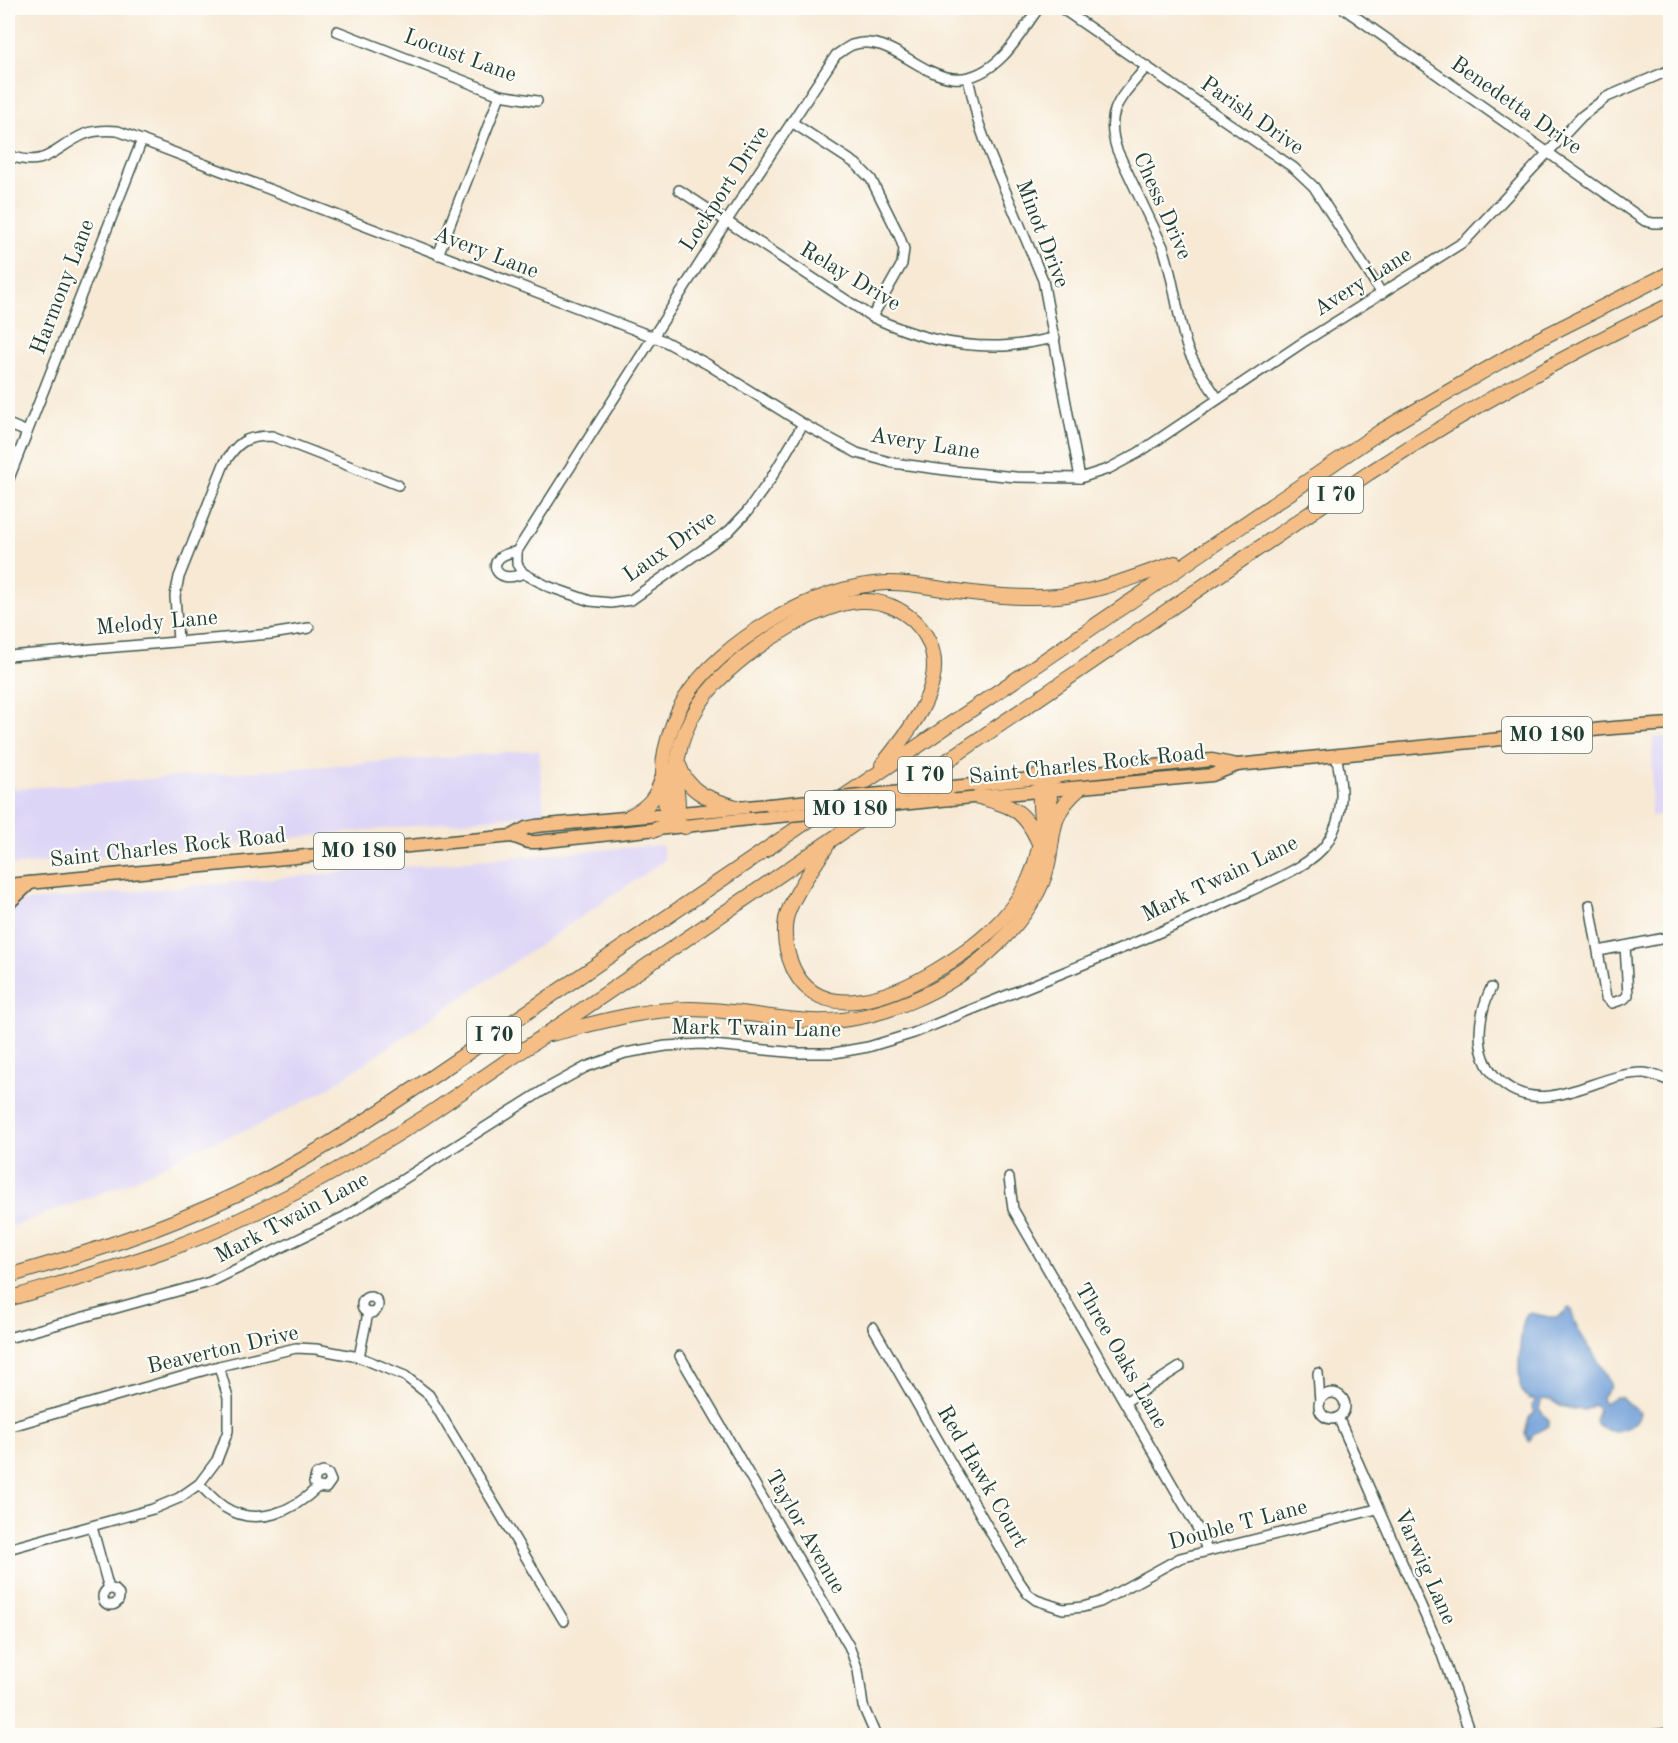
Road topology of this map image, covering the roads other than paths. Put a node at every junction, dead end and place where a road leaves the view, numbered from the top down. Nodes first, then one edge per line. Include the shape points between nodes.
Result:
1 (1039, 8) edge
2 (1061, 8) edge
3 (1343, 8) edge
4 (337, 31) dead end
5 (1147, 66) junction
6 (1671, 70) edge
7 (968, 78) junction
8 (500, 95) junction
9 (537, 101) dead end
10 (793, 123) junction
11 (142, 140) junction
12 (1547, 153) junction
13 (8, 155) edge
14 (679, 190) dead end
15 (726, 222) junction
16 (1671, 222) edge
17 (438, 255) junction
18 (1671, 273) edge
19 (1382, 294) junction
20 (1671, 305) edge
21 (872, 317) junction
22 (653, 336) junction
23 (1055, 338) junction
24 (1218, 399) junction
25 (8, 424) edge
26 (803, 424) junction
27 (27, 432) junction
28 (1080, 478) junction
29 (8, 482) edge
30 (398, 485) dead end
31 (517, 552) junction
32 (1192, 558) junction
33 (523, 573) junction
34 (309, 628) dead end
35 (178, 641) junction
36 (8, 656) edge
37 (1671, 724) edge
38 (1336, 755) junction
39 (678, 761) junction
40 (1237, 765) junction
41 (1062, 774) joint
42 (663, 776) junction
43 (873, 776) junction
44 (1042, 786) junction
45 (1079, 789) junction
46 (976, 791) junction
47 (736, 807) junction
48 (630, 816) junction
49 (676, 818) junction
50 (1053, 827) junction
51 (655, 830) joint
52 (512, 836) junction
53 (831, 839) junction
54 (1039, 843) junction
55 (30, 883) junction
56 (8, 885) edge
57 (8, 904) edge
58 (1590, 905) dead end
59 (1671, 937) edge
60 (1625, 946) junction
61 (1599, 951) junction
62 (1491, 988) dead end
63 (543, 1036) junction
64 (1671, 1081) edge
65 (1010, 1178) dead end
66 (8, 1276) edge
67 (8, 1299) edge
68 (368, 1313) dead end
69 (873, 1327) dead end
70 (8, 1338) edge
71 (681, 1356) dead end
72 (358, 1357) junction
73 (219, 1366) junction
74 (1180, 1367) dead end
75 (1332, 1393) junction
76 (1125, 1402) junction
77 (1320, 1402) junction
78 (1338, 1417) junction
79 (8, 1427) edge
80 (199, 1484) junction
81 (318, 1487) dead end
82 (1377, 1509) junction
83 (92, 1527) junction
84 (8, 1549) edge
85 (1207, 1551) junction
86 (109, 1589) dead end
87 (1083, 1607) joint
88 (564, 1622) dead end
89 (1671, 1733) edge
90 (876, 1736) edge
91 (1471, 1736) edge
92 (1642, 1736) edge

1 - 7 street via 1004,55
2 - 5 street, Parish Drive
3 - 12 street, Benedetta Drive
4 - 8 street, Locust Lane
5 - 19 street, Parish Drive via 1294,168 1314,187
5 - 24 street, Chess Drive via 1119,100 1111,134 1163,247 1187,347
6 - 12 street, Avery Lane via 1607,97 1582,116
7 - 10 street, Lockport Drive via 944,77 883,45 851,45 836,55
7 - 23 street, Minot Drive via 989,152 1043,280
8 - 9 street, Locust Lane
8 - 17 street
10 - 15 street, Lockport Drive
10 - 21 street via 856,164 871,179 899,235 904,249 902,264
11 - 13 street, Avery Lane via 102,130 86,134 45,158 26,161
11 - 17 street, Avery Lane
11 - 27 street, Harmony Lane
12 - 16 street, Benedetta Drive via 1645,221
12 - 19 street, Avery Lane via 1465,241
14 - 15 street, Relay Drive
15 - 21 street, Relay Drive
15 - 22 street, Lockport Drive
17 - 22 street, Avery Lane
18 - 32 highway, I 70 via 1536,340 1436,397
19 - 24 street, Avery Lane
20 - 53 highway, I 70 via 1536,373 1411,446
21 - 23 street, Relay Drive via 905,332 948,344 1001,346
22 - 26 street, Avery Lane via 707,364
22 - 31 street, Lockport Drive
23 - 28 street, Minot Drive
24 - 28 street, Avery Lane via 1138,453
25 - 27 street
26 - 28 street, Avery Lane via 857,453 893,463 1016,477
26 - 33 street, Laux Drive via 770,480 729,531 631,600 590,601
27 - 29 street, Harmony Lane
30 - 35 street via 272,436 254,436 244,441 233,449 224,464 179,577 175,596
31 - 33 street, Laux Drive via 517,564
31 - 33 street, Lockport Drive via 502,554 495,565 504,578
32 - 42 highway via 1111,585 1059,596 1002,596 886,583 863,585 814,600 738,644 695,686 675,718
32 - 43 highway, I 70
34 - 35 street, Melody Lane
35 - 36 street, Melody Lane
37 - 38 main road, Saint Charles Rock Road / MO 180
38 - 40 main road, Saint Charles Rock Road / MO 180
38 - 70 street, Mark Twain Lane via 1342,799 1336,825 1326,844 1299,866 1208,911 914,1033 868,1047 810,1053 702,1044 625,1053 594,1064 544,1090 344,1217 210,1282
39 - 43 highway via 685,732 699,703 745,657 781,632 822,612 871,601 897,608 919,626 934,667 922,710
39 - 47 highway via 682,776 701,796
39 - 49 highway
40 - 41 main road, Saint Charles Rock Road / MO 180 via 1212,760
40 - 45 main road, Saint Charles Rock Road / MO 180 via 1212,775
41 - 44 highway
42 - 48 highway via 654,799
42 - 49 highway
43 - 66 highway, I 70 via 323,1148 191,1214 99,1249
44 - 45 main road, Saint Charles Rock Road / MO 180
44 - 46 main road, Saint Charles Rock Road / MO 180
44 - 50 highway
44 - 54 highway
45 - 50 highway via 1061,807
46 - 47 main road, Saint Charles Rock Road / MO 180, bridge
46 - 49 main road, Saint Charles Rock Road / MO 180, bridge via 951,799 749,819
46 - 54 highway via 1020,812
47 - 49 main road, Saint Charles Rock Road / MO 180
48 - 49 main road, Saint Charles Rock Road / MO 180
48 - 52 main road, Saint Charles Rock Road / MO 180 via 536,826
49 - 51 highway
50 - 63 highway via 1045,876 1012,930 969,968 890,1010 836,1021 810,1021 691,1009 659,1010
51 - 52 main road, Saint Charles Rock Road / MO 180 via 537,842
52 - 55 main road, Saint Charles Rock Road / MO 180
53 - 54 highway via 793,902 786,918 785,935 787,956 796,974 810,989 839,1002 857,1002 909,985 982,939 1020,896
53 - 63 highway, I 70
55 - 56 main road, Saint Charles Rock Road / MO 180
55 - 57 main road
58 - 61 street
59 - 60 street
60 - 61 street
60 - 61 street via 1628,995 1619,1002 1612,1003 1606,998
62 - 64 street via 1479,1036 1482,1050 1492,1072 1515,1091 1531,1096 1558,1095 1644,1073
63 - 67 highway, I 70 via 383,1143 298,1192 162,1252
65 - 76 street, Three Oaks Lane via 1013,1209
68 - 72 street
69 - 87 street, Red Hawk Court via 1028,1594 1063,1609
71 - 90 street, Taylor Avenue via 849,1646 858,1670 862,1706
72 - 73 street, Beaverton Drive via 296,1348
72 - 88 street, Beaverton Drive via 405,1376 429,1395
73 - 79 street, Beaverton Drive
73 - 80 street via 228,1398 228,1431 217,1460
74 - 76 street
75 - 77 street
75 - 77 street, Varwig Lane via 1318,1373
75 - 78 street, Varwig Lane via 1341,1396 1345,1405
76 - 85 street, Three Oaks Lane
77 - 78 street, Varwig Lane via 1324,1415
78 - 82 street, Varwig Lane
80 - 81 street via 224,1507 258,1517 285,1511
80 - 83 street via 153,1509
82 - 85 street, Double T Lane
82 - 91 street, Varwig Lane via 1440,1649
83 - 84 street
83 - 86 street
85 - 87 street, Double T Lane via 1180,1558 1100,1602
89 - 92 street

